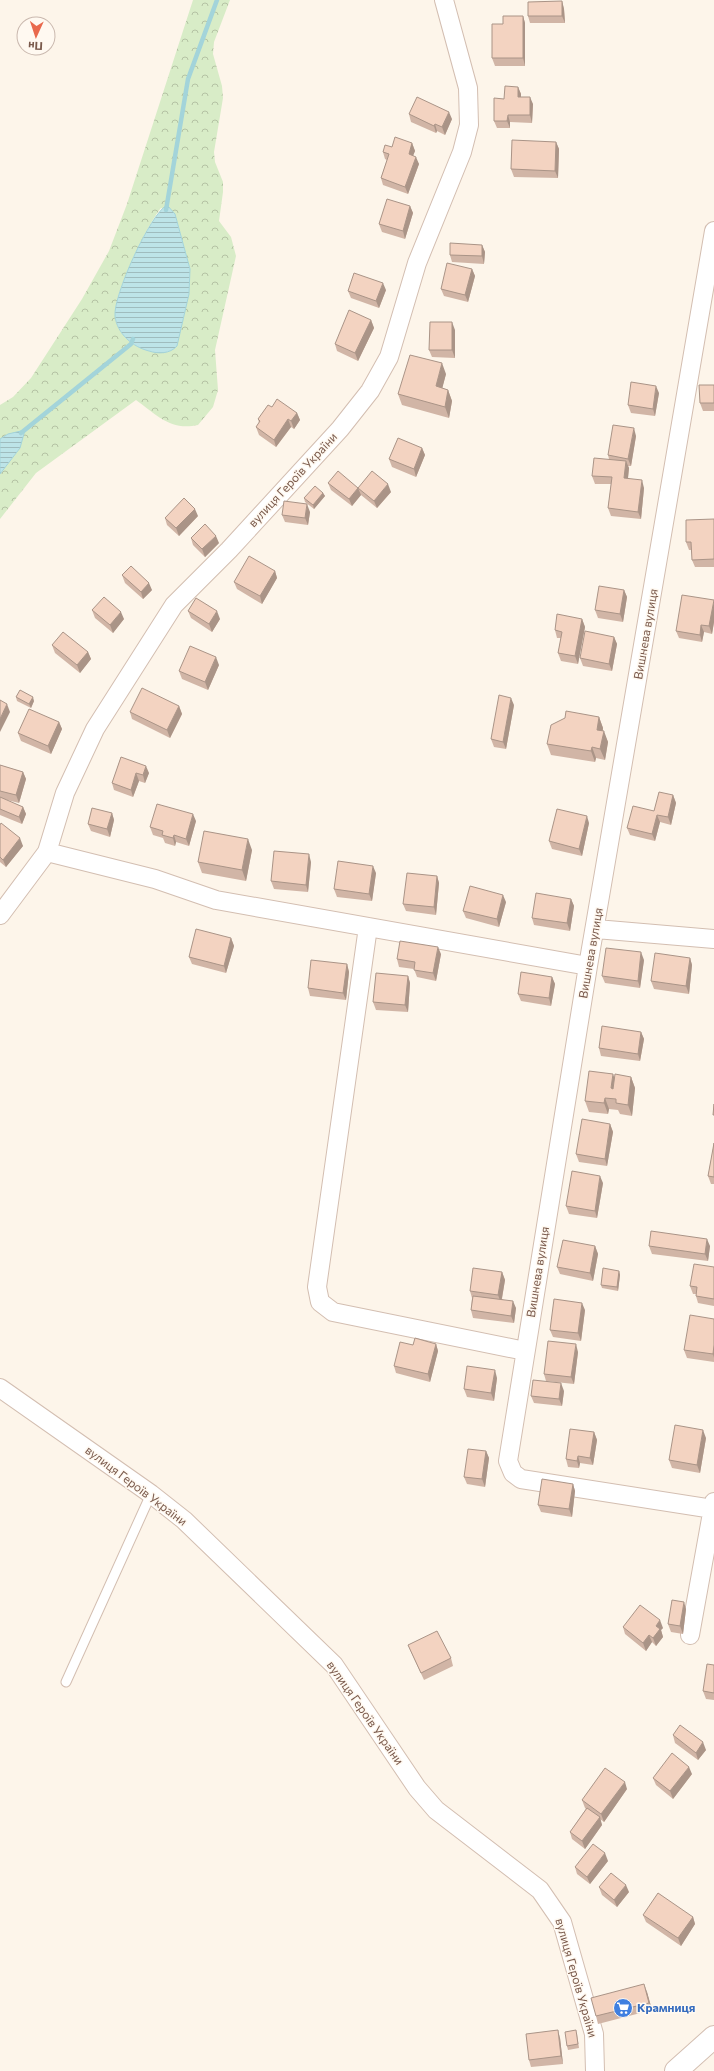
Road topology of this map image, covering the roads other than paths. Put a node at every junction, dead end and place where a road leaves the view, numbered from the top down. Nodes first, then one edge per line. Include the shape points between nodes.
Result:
1 (444, 0) edge
2 (714, 231) edge
3 (47, 852) junction
4 (0, 915) edge
5 (368, 927) junction
6 (596, 929) junction
7 (714, 939) edge
8 (588, 966) junction
9 (525, 1351) junction
10 (0, 1388) edge
11 (151, 1494) junction
12 (713, 1506) edge
13 (690, 1636) dead end
14 (66, 1682) dead end
15 (714, 2037) edge
16 (595, 2071) edge
17 (676, 2071) edge

1 - 3 street, вулиця Героїв України via 468,88 469,124 462,152 417,263 389,357 370,391 340,429 229,550 174,605 95,729 65,793
2 - 6 street, Вишнева вулиця
3 - 4 street, вулиця Героїв України
3 - 5 street via 155,880 216,900
5 - 8 street
5 - 9 street via 317,1287 320,1302 333,1312
6 - 7 street
6 - 8 street, Вишнева вулиця
8 - 9 street, Вишнева вулиця
9 - 12 street, Вишнева вулиця via 508,1461 513,1473 521,1479
10 - 11 street, вулиця Героїв України
11 - 14 lane
11 - 16 street, вулиця Героїв України via 184,1520 334,1665 417,1788 436,1810 530,1881 548,1900 562,1922 590,2019 595,2042
12 - 13 street
15 - 17 street

